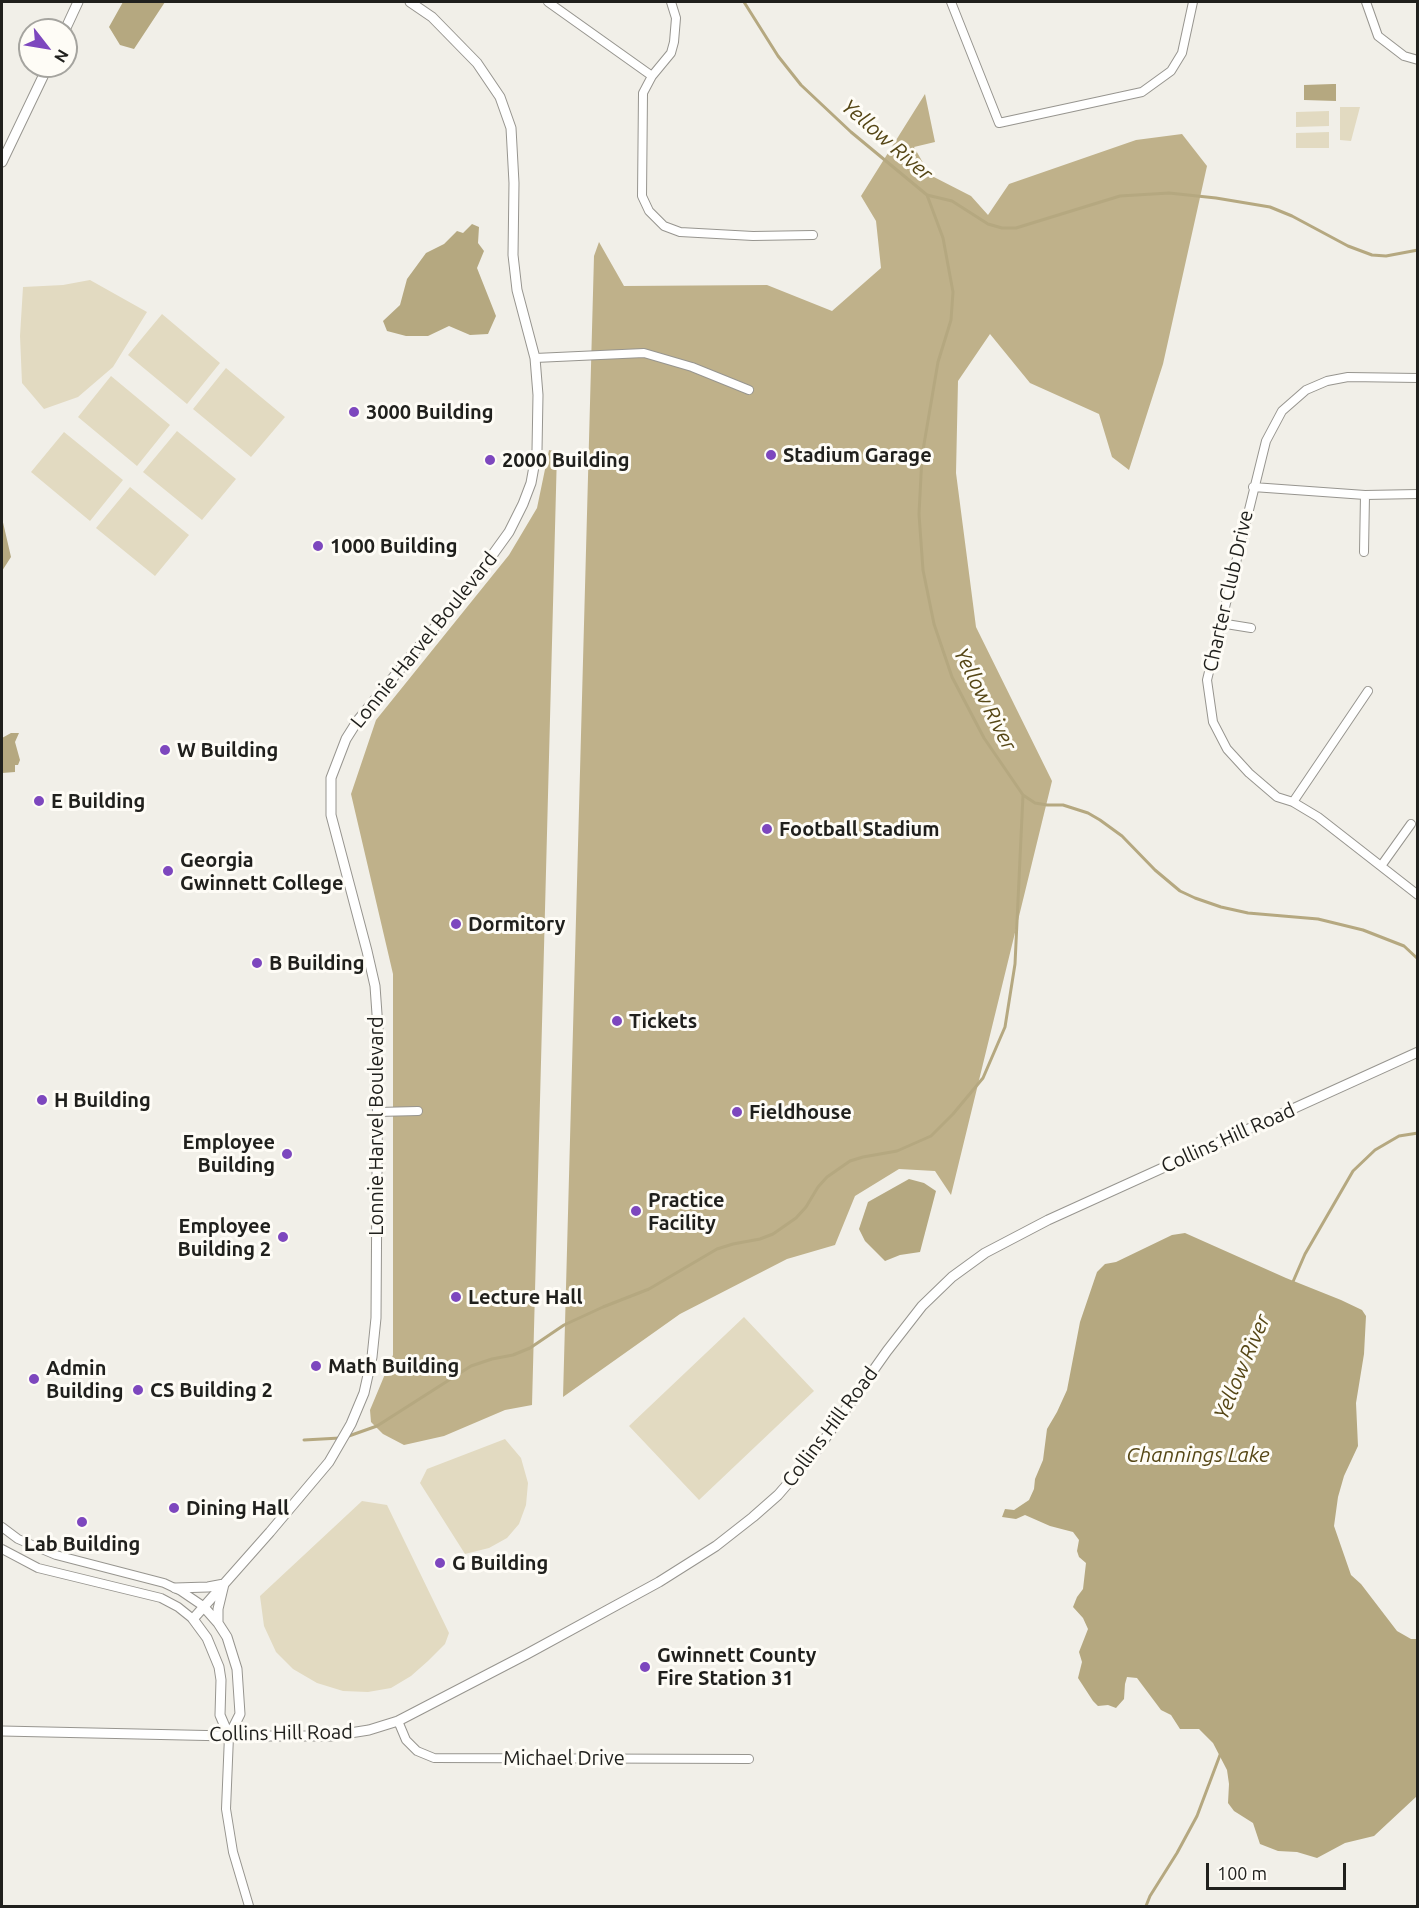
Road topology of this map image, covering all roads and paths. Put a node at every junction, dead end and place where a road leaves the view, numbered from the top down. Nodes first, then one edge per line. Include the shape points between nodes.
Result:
1 (78, 2) edge
2 (410, 2) edge
3 (548, 2) edge
4 (671, 2) edge
5 (951, 2) edge
6 (1193, 2) edge
7 (1365, 2) edge
8 (71, 18) edge
9 (1418, 60) edge
10 (652, 76) junction
11 (42, 78) edge
12 (2, 162) edge
13 (813, 235) dead end
14 (535, 358) junction
15 (1418, 378) edge
16 (749, 390) dead end
17 (1253, 487) junction
18 (1418, 494) edge
19 (1365, 495) junction
20 (1364, 552) dead end
21 (1220, 623) junction
22 (1251, 628) dead end
23 (1368, 691) dead end
24 (1293, 802) junction
25 (1411, 824) dead end
26 (1381, 866) junction
27 (1418, 895) edge
28 (1418, 1052) edge
29 (418, 1111) dead end
30 (377, 1112) junction
31 (2, 1527) edge
32 (2, 1549) edge
33 (224, 1584) junction
34 (175, 1588) junction
35 (203, 1606) junction
36 (193, 1618) junction
37 (218, 1623) junction
38 (398, 1721) junction
39 (2, 1731) edge
40 (229, 1736) junction
41 (749, 1759) dead end
42 (249, 1906) edge

1 - 8 street
2 - 14 street, Lonnie Harvel Boulevard via 432,17 477,63 500,97 511,128 513,255
3 - 10 street
4 - 10 street via 676,18 674,42
5 - 6 street via 999,123 1142,92 1171,71 1182,53
7 - 9 street via 1378,36 1404,56
10 - 13 street via 643,93 642,196 655,219 681,232
11 - 12 street
14 - 16 street via 644,353
14 - 30 street, Lonnie Harvel Boulevard via 537,450 531,483 517,517 478,574 358,720 331,778 334,832 375,986
15 - 17 street, Charter Club Drive via 1348,377 1306,390 1282,411 1266,441
17 - 19 street
17 - 21 street, Charter Club Drive
18 - 19 street
19 - 20 street
21 - 22 street
21 - 24 street, Charter Club Drive via 1207,680 1213,722 1227,749 1249,773 1277,797
23 - 24 street
24 - 26 street, Charter Club Drive
25 - 26 street
26 - 27 street, Charter Club Drive
28 - 38 street, Collins Hill Road via 1048,1220 985,1253 922,1306 817,1450 778,1496 753,1517 659,1582
29 - 30 street
30 - 33 street, Lonnie Harvel Boulevard via 376,1318 364,1393 328,1462
31 - 34 street via 18,1539 56,1556
32 - 36 street via 38,1568 161,1598
33 - 34 street
33 - 35 street, Lonnie Harvel Boulevard
33 - 37 street
34 - 35 street
35 - 36 street, Lonnie Harvel Boulevard
35 - 37 street
36 - 40 street via 219,1667 220,1715
37 - 40 street via 237,1669 240,1714
38 - 40 street, Collins Hill Road via 331,1736
38 - 41 street, Michael Drive via 406,1740 417,1751 434,1758
39 - 40 street, Collins Hill Road
40 - 42 street via 226,1809 232,1852

